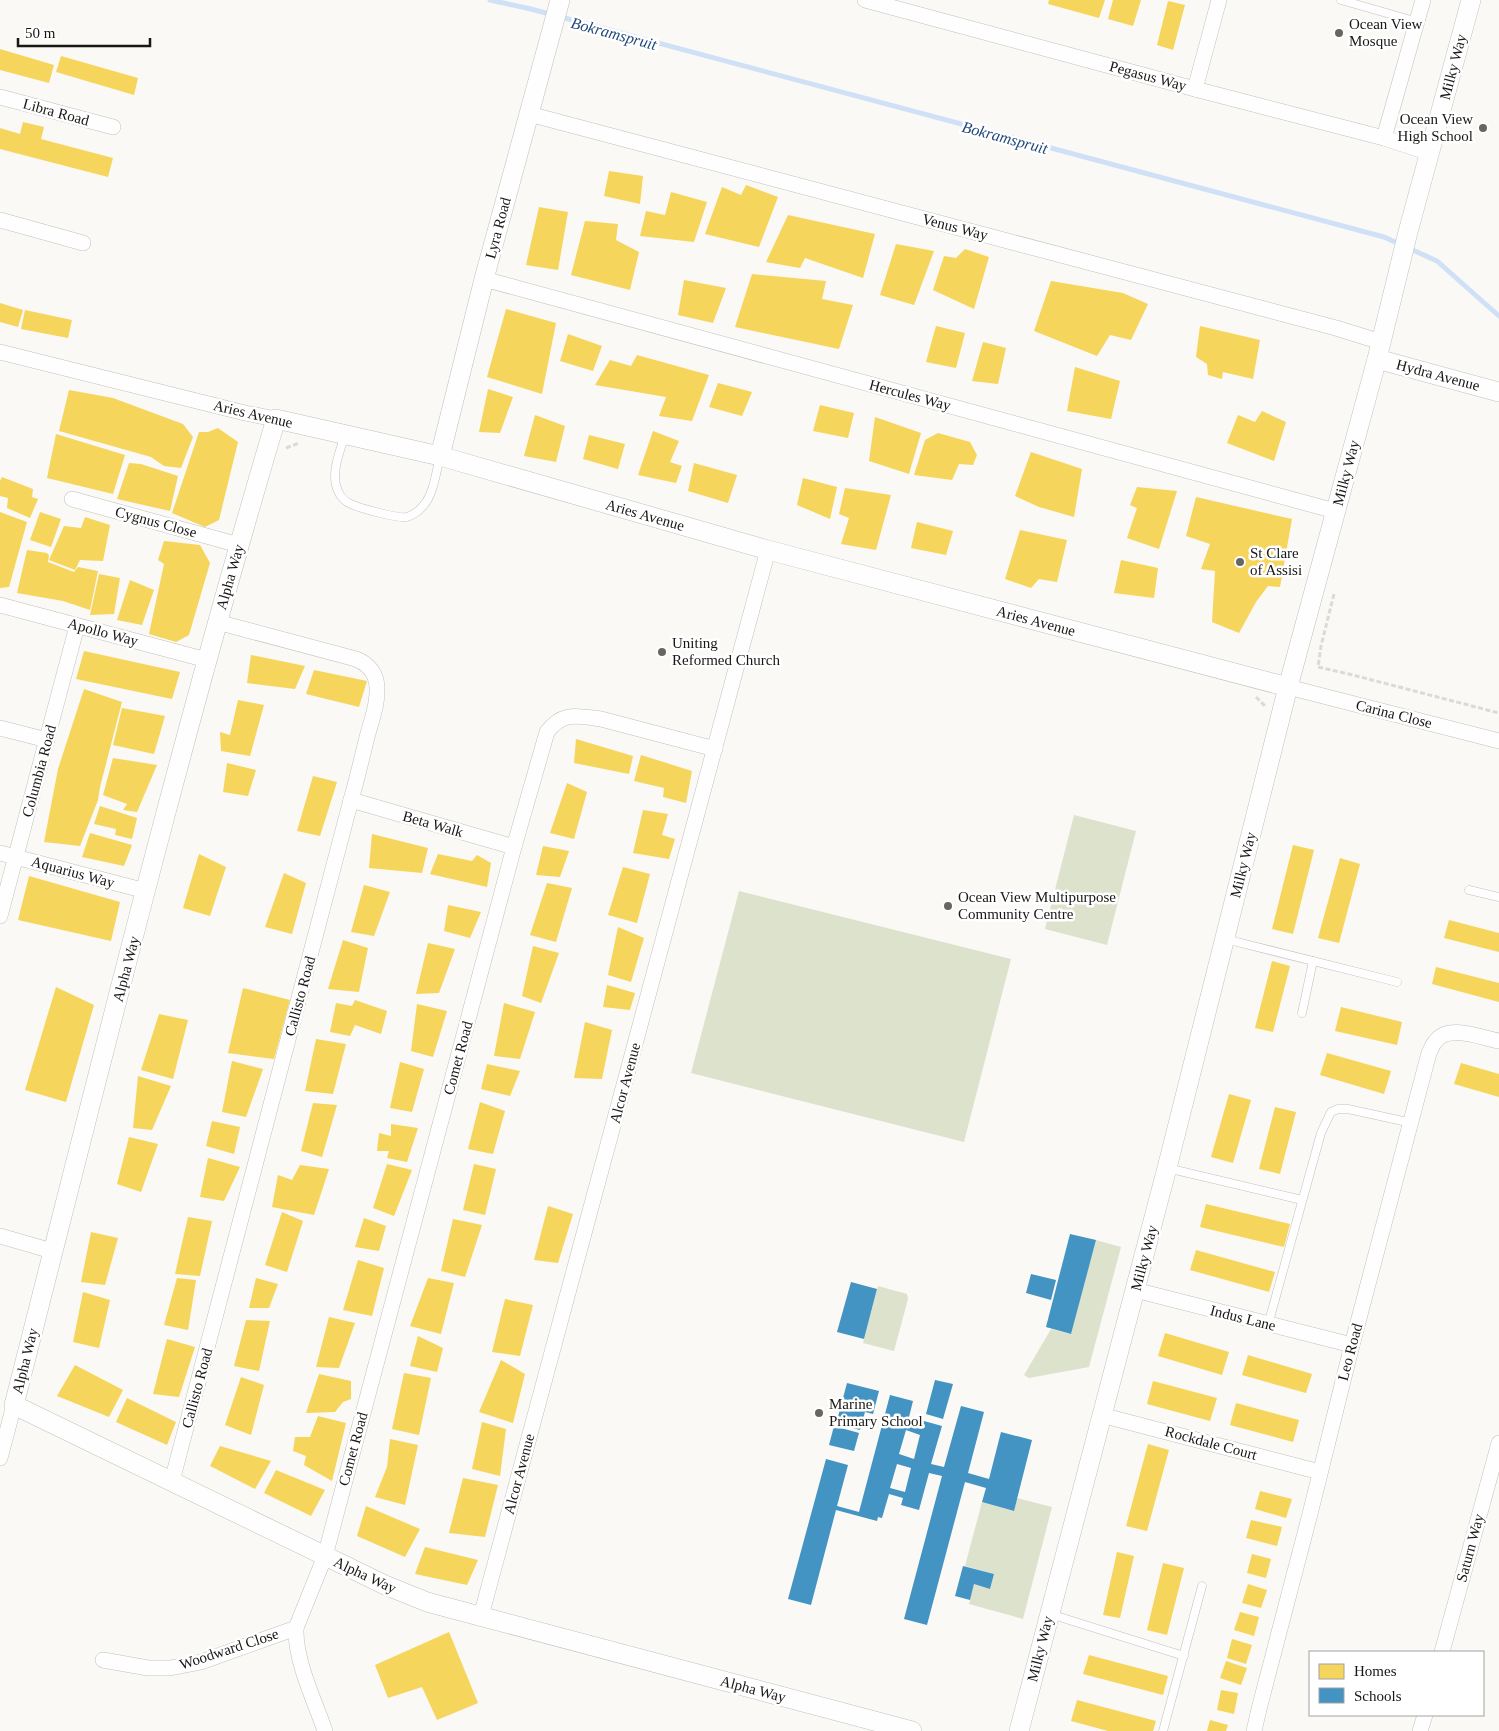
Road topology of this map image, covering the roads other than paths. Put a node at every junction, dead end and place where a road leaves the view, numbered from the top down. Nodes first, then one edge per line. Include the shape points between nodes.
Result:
1 (865, 0) edge
2 (1219, 0) edge
3 (1341, 0) edge
4 (1423, 0) edge
5 (1471, 0) edge
6 (560, 2) edge
7 (1418, 22) junction
8 (1195, 89) junction
9 (0, 97) edge
10 (529, 114) junction
11 (113, 127) dead end
12 (1384, 138) junction
13 (1430, 153) junction
14 (0, 220) edge
15 (83, 243) dead end
16 (484, 279) junction
17 (1379, 350) junction
18 (0, 352) edge
19 (1499, 392) edge
20 (276, 419) junction
21 (345, 435) junction
22 (440, 456) junction
23 (72, 499) dead end
24 (1335, 511) junction
25 (239, 544) junction
26 (768, 550) junction
27 (0, 605) edge
28 (217, 622) junction
29 (77, 626) junction
30 (207, 660) junction
31 (1288, 687) junction
32 (0, 728) edge
33 (47, 740) junction
34 (1499, 741) edge
35 (715, 749) junction
36 (351, 800) junction
37 (514, 847) junction
38 (0, 853) edge
39 (16, 858) junction
40 (1469, 890) dead end
41 (146, 891) junction
42 (1499, 898) edge
43 (0, 916) edge
44 (1225, 939) junction
45 (1314, 962) junction
46 (1397, 982) dead end
47 (1302, 1013) dead end
48 (1499, 1042) edge
49 (1412, 1123) junction
50 (1167, 1168) junction
51 (1302, 1200) junction
52 (0, 1236) edge
53 (52, 1251) junction
54 (1135, 1290) junction
55 (1268, 1324) junction
56 (1352, 1345) junction
57 (14, 1405) junction
58 (1101, 1415) junction
59 (1499, 1443) edge
60 (0, 1458) edge
61 (1320, 1472) junction
62 (172, 1481) junction
63 (325, 1556) junction
64 (1202, 1586) dead end
65 (1049, 1613) junction
66 (481, 1616) junction
67 (296, 1628) junction
68 (1442, 1651) edge
69 (1184, 1656) junction
70 (103, 1660) dead end
71 (1425, 1716) edge
72 (325, 1731) edge
73 (912, 1731) edge
74 (1020, 1731) edge
75 (1163, 1731) edge
76 (1254, 1731) edge
77 (1420, 1731) edge

1 - 8 street, Pegasus Way
2 - 8 street
3 - 7 lane
4 - 7 street
5 - 13 street, Milky Way
6 - 10 street, Lyra Road
7 - 12 street
8 - 12 street, Pegasus Way
9 - 11 street, Libra Road
10 - 16 street, Lyra Road
10 - 17 street, Venus Way via 1326,326
12 - 13 street, Pegasus Way
13 - 17 street, Milky Way
14 - 15 street
16 - 22 street, Lyra Road
16 - 24 street, Hercules Way
17 - 19 street, Hydra Avenue
17 - 24 street, Milky Way
18 - 20 street, Aries Avenue
20 - 21 street, Aries Avenue
20 - 25 street, Alpha Way
21 - 22 street, Aries Avenue
21 - 22 lane via 335,480 342,498 350,504 398,517 417,512 429,498
22 - 26 street, Aries Avenue
23 - 25 street, Cygnus Close
24 - 31 street, Milky Way
25 - 28 street, Alpha Way
26 - 31 street, Aries Avenue
26 - 35 street, Alcor Avenue
27 - 29 street, Apollo Way
28 - 30 street, Alpha Way
28 - 36 street, Callisto Road via 356,659 372,670 377,697
29 - 30 street, Apollo Way
29 - 33 street, Columbia Road
30 - 41 street, Alpha Way
31 - 34 street, Carina Close
31 - 44 street, Milky Way
32 - 33 street
33 - 39 street, Columbia Road
35 - 37 street, Comet Road via 601,719 568,716 559,720 548,732
35 - 66 street, Alcor Avenue
36 - 37 street, Beta Walk
36 - 62 street, Callisto Road
37 - 63 street, Comet Road
38 - 39 street, Aquarius Way
39 - 41 street, Aquarius Way
39 - 43 street, Columbia Road
40 - 42 lane
41 - 53 street, Alpha Way
44 - 45 lane
44 - 50 street, Milky Way
45 - 46 lane
45 - 47 lane
48 - 49 street, Leo Road via 1455,1032 1444,1034 1435,1041
49 - 51 lane via 1348,1109 1331,1112 1321,1133
49 - 56 street, Leo Road
50 - 51 lane
50 - 54 street, Milky Way
51 - 55 lane
52 - 53 street
53 - 57 street, Alpha Way
54 - 55 street, Indus Lane
54 - 58 street, Milky Way
55 - 56 street, Indus Lane
56 - 61 street, Leo Road
57 - 60 street
57 - 62 street, Alpha Way
58 - 61 street, Rockdale Court
58 - 65 street, Milky Way
59 - 68 street, Saturn Way
61 - 76 street, Leo Road
62 - 63 street, Alpha Way
63 - 66 street, Alpha Way via 421,1600
63 - 67 street, Comet Road
64 - 69 lane
65 - 69 lane
65 - 74 street, Milky Way
66 - 73 street, Alpha Way
67 - 70 street, Woodward Close via 200,1662 170,1668 148,1668
67 - 72 street via 299,1657
69 - 75 lane
71 - 77 street

